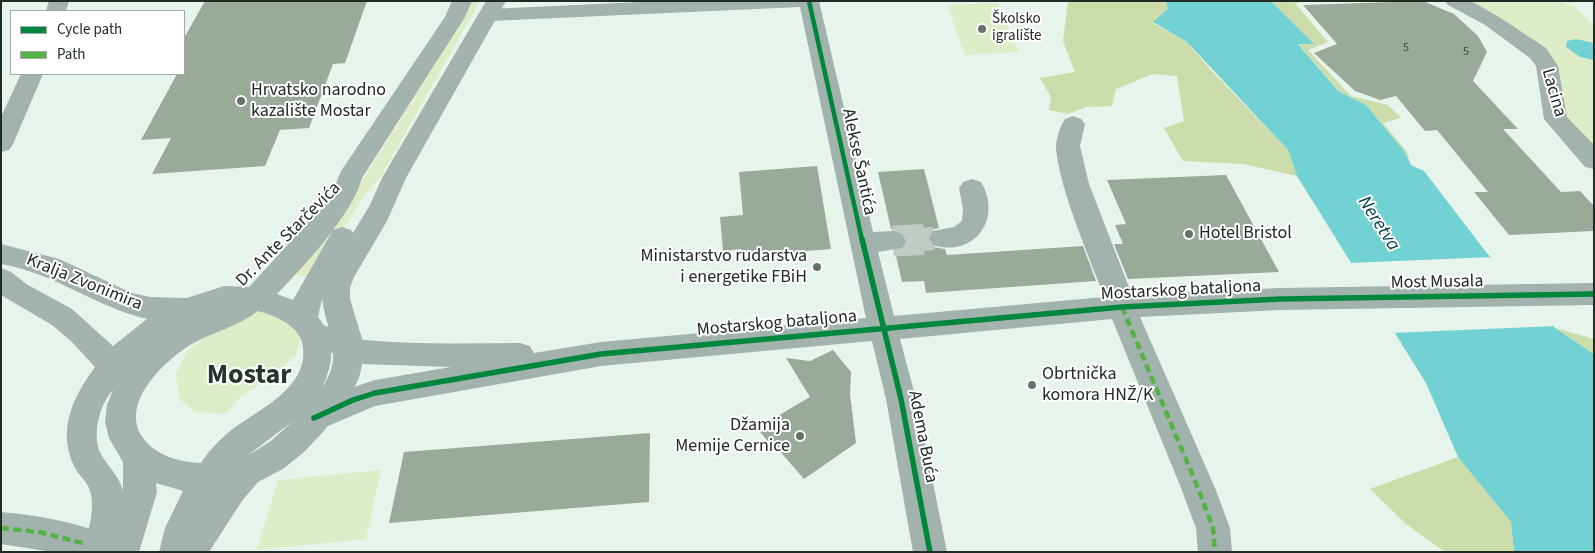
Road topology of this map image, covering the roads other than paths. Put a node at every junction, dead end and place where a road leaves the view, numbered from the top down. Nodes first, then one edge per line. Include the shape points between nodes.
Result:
1 (462, 1) edge
2 (804, 1) edge
3 (809, 1) edge
4 (1455, 1) edge
5 (493, 8) edge
6 (32, 75) edge
7 (1073, 124) dead end
8 (1, 144) edge
9 (1594, 160) edge
10 (350, 177) junction
11 (394, 178) junction
12 (972, 188) dead end
13 (942, 238) tunnel mouth
14 (893, 241) tunnel mouth
15 (862, 243) junction
16 (1, 254) edge
17 (1, 279) edge
18 (1594, 294) edge
19 (223, 297) junction
20 (254, 298) junction
21 (1280, 299) joint
22 (196, 306) junction
23 (1122, 307) junction
24 (308, 327) junction
25 (882, 328) junction
26 (349, 349) junction
27 (602, 354) junction
28 (121, 377) junction
29 (314, 418) junction
30 (138, 457) junction
31 (247, 471) junction
32 (210, 477) junction
33 (1, 528) edge
34 (93, 548) edge
35 (120, 552) edge
36 (176, 552) edge
37 (188, 552) edge
38 (930, 552) edge
39 (1215, 552) edge

1 - 10 main road via 450,25
2 - 5 street
3 - 15 street, Alekse Šantića
4 - 9 street, Lacina via 1492,21 1538,53 1547,66 1556,119
5 - 11 main road, Dr. Ante Starčevića
6 - 8 street
7 - 23 street via 1068,146 1076,184
10 - 19 main road, Dr. Ante Starčevića via 317,204 258,270
10 - 20 main road, Dr. Ante Starčevića via 344,196 332,212
11 - 24 main road, Dr. Ante Starčevića via 374,194 340,240 308,297
11 - 26 main road, Dr. Ante Starčevića via 388,197 344,268 336,288 335,302
12 - 13 street via 976,216 972,228 961,236
14 - 15 street
15 - 25 street, Alekse Šantića
16 - 22 main road, Kralja Zvonimira via 54,268 152,311
17 - 28 main road, Kralja Zvonimira via 75,326
18 - 21 street, Most Musala
19 - 20 main road
19 - 22 main road
20 - 24 main road via 291,311
20 - 28 main road, Dr. Ante Starčevića via 229,316 189,332 149,362
21 - 23 street, Mostarskog bataljona
22 - 28 main road via 136,340
23 - 25 street, Mostarskog bataljona
23 - 39 street via 1198,488 1213,528
24 - 26 street, Mostarskog bataljona
24 - 32 main road via 318,350 318,360 309,384 283,412 228,453
25 - 27 street, Mostarskog bataljona
25 - 38 street, Adema Buća via 902,398
26 - 27 street, Mostarskog bataljona via 410,355
26 - 29 main road via 340,385
27 - 29 street, Mostarskog bataljona via 375,393
28 - 30 main road via 123,432
28 - 34 main road via 88,404 82,438 87,460 100,475 107,491 107,511
29 - 31 main road via 278,454
30 - 32 main road via 166,472
30 - 35 main road via 140,492 126,542
31 - 32 main road
31 - 37 main road via 223,498
32 - 36 main road via 177,539
33 - 34 street via 39,532

